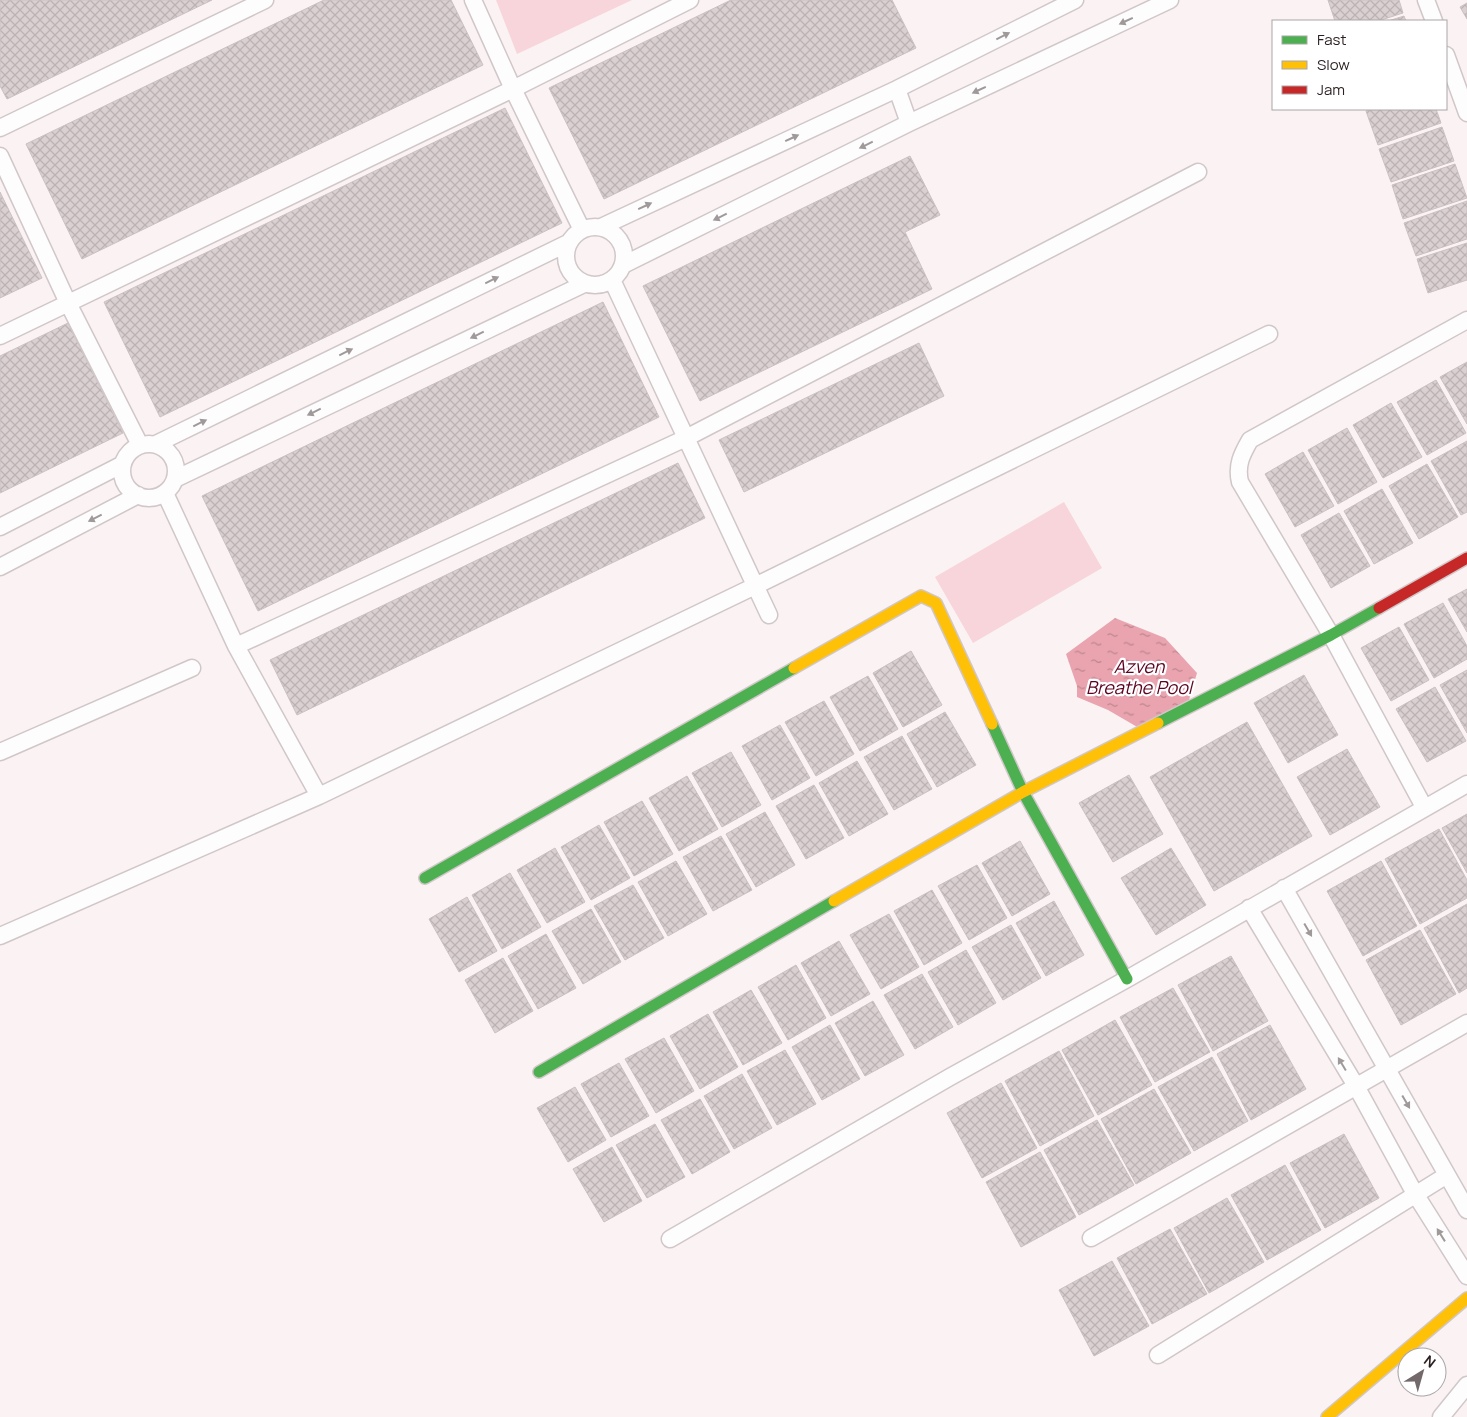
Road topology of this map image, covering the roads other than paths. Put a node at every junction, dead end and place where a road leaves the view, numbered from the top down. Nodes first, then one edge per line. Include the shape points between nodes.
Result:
1 (264, 0) edge
2 (473, 0) edge
3 (690, 0) edge
4 (1075, 0) edge
5 (1170, 0) edge
6 (1426, 0) edge
7 (1434, 20) edge
8 (1447, 58) edge
9 (513, 89) junction
10 (897, 89) junction
11 (1467, 113) edge
12 (909, 123) junction
13 (0, 128) edge
14 (0, 156) edge
15 (1198, 172) dead end
16 (601, 227) junction
17 (582, 230) junction
18 (568, 243) junction
19 (624, 265) junction
20 (612, 280) junction
21 (584, 284) junction
22 (68, 303) junction
23 (1467, 320) edge
24 (1269, 334) dead end
25 (0, 336) edge
26 (686, 438) junction
27 (148, 445) junction
28 (123, 464) junction
29 (175, 479) junction
30 (165, 493) junction
31 (138, 495) junction
32 (0, 527) edge
33 (1467, 558) edge
34 (0, 567) edge
35 (755, 586) junction
36 (769, 615) dead end
37 (1330, 635) junction
38 (236, 646) junction
39 (192, 668) dead end
40 (0, 752) edge
41 (1467, 784) edge
42 (1023, 792) junction
43 (319, 796) junction
44 (1424, 807) junction
45 (426, 878) dead end
46 (1284, 888) junction
47 (1249, 908) junction
48 (0, 936) edge
49 (1128, 980) junction
50 (1467, 1023) edge
51 (1387, 1069) junction
52 (539, 1072) dead end
53 (1356, 1086) junction
54 (1447, 1175) junction
55 (1416, 1195) junction
56 (1467, 1210) edge
57 (1090, 1238) dead end
58 (670, 1239) dead end
59 (1467, 1276) edge
60 (1467, 1298) edge
61 (1158, 1355) dead end
62 (1467, 1385) edge
63 (1327, 1417) edge
64 (1440, 1417) edge

1 - 13 lane
2 - 9 lane
3 - 9 lane
10 -> 4 lane
5 -> 12 lane
6 - 7 lane
8 - 11 lane
9 - 17 lane
9 - 22 lane
10 - 12 lane
16 -> 10 lane
12 -> 19 lane
14 - 22 lane
15 - 26 lane
16 - 17 lane
16 - 19 lane via 618,237 623,245
17 - 18 lane
18 - 21 lane via 566,262 569,271
27 -> 18 lane
19 - 20 lane
20 - 21 lane via 603,285
20 - 26 lane
21 -> 29 lane
22 - 25 lane
22 - 27 lane
23 - 37 lane via 1250,440 1241,456 1240,482
24 - 35 lane
26 - 35 lane
26 - 38 lane
27 - 28 lane via 126,456
27 - 29 lane via 171,454
28 - 31 lane via 125,482
28 - 32 lane
29 - 30 lane
30 - 31 lane via 147,498
30 - 38 lane
31 -> 34 lane
33 - 37 street
35 - 36 lane
35 - 43 lane
37 - 42 street
37 - 44 lane
38 - 43 lane
39 - 40 lane
41 - 44 lane
42 - 45 street via 936,603 921,596
42 - 49 street
42 - 52 street
43 - 48 lane
44 - 46 lane
46 - 47 lane
46 -> 51 lane
47 - 49 lane
53 -> 47 lane
49 - 58 lane via 950,1077
50 - 51 lane
51 - 53 lane
51 -> 54 lane
53 - 55 lane
53 - 57 lane
54 - 55 lane
54 - 56 lane
59 -> 55 lane
55 - 61 lane
60 - 63 street
62 - 64 lane

